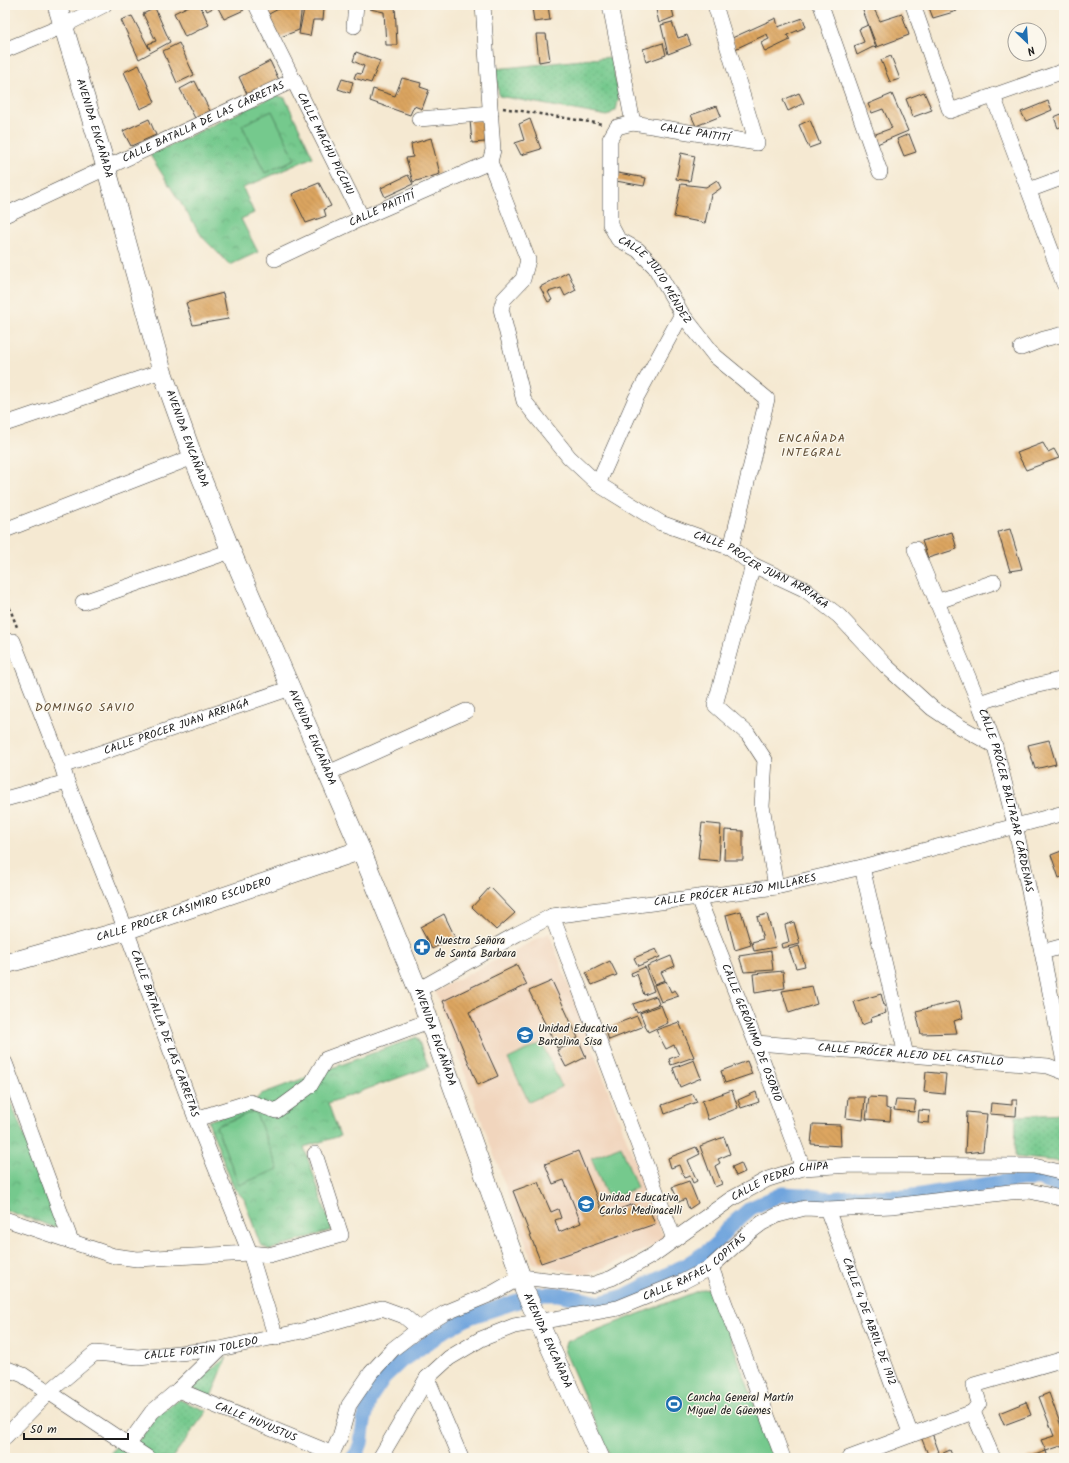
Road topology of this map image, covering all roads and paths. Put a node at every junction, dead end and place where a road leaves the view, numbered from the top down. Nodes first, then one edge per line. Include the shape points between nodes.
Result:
1 (57, 5) edge
2 (104, 5) edge
3 (256, 5) edge
4 (356, 5) edge
5 (483, 5) edge
6 (610, 5) edge
7 (715, 5) edge
8 (821, 5) edge
9 (913, 5) edge
10 (63, 26) junction
11 (354, 26) dead end
12 (5, 50) edge
13 (1064, 71) edge
14 (294, 80) junction
15 (993, 96) junction
16 (491, 110) junction
17 (419, 119) dead end
18 (632, 123) junction
19 (617, 127) junction
20 (490, 162) junction
21 (106, 167) junction
22 (880, 172) dead end
23 (1064, 177) edge
24 (1029, 190) junction
25 (5, 215) edge
26 (362, 218) junction
27 (275, 259) dead end
28 (1064, 284) edge
29 (682, 314) junction
30 (1064, 334) edge
31 (1021, 348) dead end
32 (162, 371) junction
33 (5, 424) edge
34 (193, 457) junction
35 (598, 484) junction
36 (5, 530) edge
37 (731, 548) junction
38 (915, 549) dead end
39 (231, 551) junction
40 (753, 565) junction
41 (994, 582) dead end
42 (5, 596) edge
43 (83, 602) dead end
44 (936, 602) junction
45 (9, 642) edge
46 (1064, 679) edge
47 (291, 688) junction
48 (979, 703) junction
49 (466, 711) dead end
50 (995, 746) junction
51 (62, 766) junction
52 (328, 773) junction
53 (67, 782) junction
54 (5, 799) edge
55 (1064, 813) edge
56 (1015, 825) junction
57 (361, 850) junction
58 (862, 867) junction
59 (776, 888) junction
60 (698, 898) junction
61 (552, 916) junction
62 (126, 930) junction
63 (1064, 946) edge
64 (1042, 952) junction
65 (5, 964) edge
66 (418, 990) junction
67 (429, 1021) junction
68 (756, 1044) junction
69 (906, 1055) junction
70 (1064, 1062) edge
71 (5, 1063) edge
72 (1064, 1072) edge
73 (196, 1119) junction
74 (315, 1154) dead end
75 (1034, 1167) junction
76 (803, 1168) junction
77 (1064, 1173) edge
78 (1030, 1190) junction
79 (1064, 1199) edge
80 (827, 1209) junction
81 (5, 1218) edge
82 (674, 1240) junction
83 (71, 1241) junction
84 (250, 1253) junction
85 (711, 1267) junction
86 (522, 1283) junction
87 (537, 1317) junction
88 (419, 1329) junction
89 (276, 1338) junction
90 (220, 1349) junction
91 (1064, 1359) edge
92 (5, 1368) edge
93 (427, 1378) junction
94 (178, 1390) junction
95 (50, 1391) junction
96 (973, 1412) junction
97 (911, 1435) junction
98 (5, 1437) edge
99 (128, 1445) junction
100 (331, 1456) edge
101 (148, 1458) edge
102 (380, 1458) edge
103 (461, 1458) edge
104 (600, 1458) edge
105 (783, 1458) edge
106 (849, 1458) edge
107 (993, 1458) edge

1 - 10 main road, AVENIDA ENCAÑADA
2 - 10 street
3 - 14 street, CALLE MACHU PICCHU
4 - 11 street
5 - 16 street
6 - 18 street
7 - 18 street, CALLE PAITITÍ via 757,143
8 - 22 street
9 - 15 street via 950,111
10 - 12 street
10 - 21 main road, AVENIDA ENCAÑADA
13 - 15 street
14 - 21 street, CALLE BATALLA DE LAS CARRETAS
14 - 26 street, CALLE MACHU PICCHU
15 - 24 street
16 - 17 street
16 - 19 path
16 - 20 street via 493,150
18 - 19 street
19 - 29 street, CALLE JULIO MÉNDEZ via 610,139 610,224 618,239 638,250 655,267
20 - 26 street, CALLE PAITITÍ
20 - 35 street, CALLE PROCER JUAN ARRIAGA via 528,260 523,279 504,299 501,309 524,401 570,457
21 - 25 street, CALLE BATALLA DE LAS CARRETAS
21 - 32 main road, AVENIDA ENCAÑADA
23 - 24 street
24 - 28 street
26 - 27 street, CALLE PAITITÍ
29 - 35 street via 636,398
29 - 37 street, CALLE JULIO MÉNDEZ via 715,356 767,400
30 - 31 street
32 - 33 street
32 - 34 main road, AVENIDA ENCAÑADA
34 - 36 street
34 - 39 main road, AVENIDA ENCAÑADA
35 - 37 street, CALLE PROCER JUAN ARRIAGA via 661,523
37 - 40 street, CALLE PROCER JUAN ARRIAGA
38 - 44 street, CALLE PRÓCER BALTAZAR CÁRDENAS
39 - 43 street
39 - 47 main road, AVENIDA ENCAÑADA
40 - 50 street, CALLE PROCER JUAN ARRIAGA via 804,589 839,616 886,666 932,708
40 - 59 street via 715,705 748,734 765,760 762,806
41 - 44 street
42 - 45 path via 17,628
44 - 48 street, CALLE PRÓCER BALTAZAR CÁRDENAS
45 - 51 street, CALLE BATALLA DE LAS CARRETAS
46 - 48 street via 1021,689
47 - 51 street, CALLE PROCER JUAN ARRIAGA
47 - 52 main road, AVENIDA ENCAÑADA
48 - 50 street, CALLE PRÓCER BALTAZAR CÁRDENAS
49 - 52 street
50 - 56 street, CALLE PRÓCER BALTAZAR CÁRDENAS
51 - 53 street, CALLE BATALLA DE LAS CARRETAS
52 - 57 main road, AVENIDA ENCAÑADA
53 - 54 street
53 - 62 street, CALLE BATALLA DE LAS CARRETAS
55 - 56 street, CALLE PRÓCER ALEJO MILLARES
56 - 58 street, CALLE PRÓCER ALEJO MILLARES
56 - 64 street, CALLE PRÓCER BALTAZAR CÁRDENAS
57 - 62 main road, CALLE PROCER CASIMIRO ESCUDERO
57 - 66 main road, AVENIDA ENCAÑADA
58 - 59 street, CALLE PRÓCER ALEJO MILLARES
58 - 69 street
59 - 60 street, CALLE PRÓCER ALEJO MILLARES
60 - 61 street, CALLE PRÓCER ALEJO MILLARES
60 - 68 street, CALLE GERÓNIMO DE OSORIO
61 - 66 street, CALLE PRÓCER ALEJO MILLARES
61 - 82 street
62 - 65 main road, CALLE PROCER CASIMIRO ESCUDERO
62 - 73 street, CALLE BATALLA DE LAS CARRETAS
63 - 64 street
64 - 70 street, CALLE PRÓCER BALTAZAR CÁRDENAS
66 - 67 main road, AVENIDA ENCAÑADA
67 - 73 street via 326,1060 310,1086 276,1111 250,1102
67 - 86 main road, AVENIDA ENCAÑADA
68 - 69 street, CALLE PRÓCER ALEJO DEL CASTILLO
68 - 76 street, CALLE GERÓNIMO DE OSORIO
69 - 72 street, CALLE PRÓCER ALEJO DEL CASTILLO via 1048,1066
71 - 83 street
73 - 84 street, CALLE BATALLA DE LAS CARRETAS
74 - 84 street via 341,1235 270,1255
75 - 76 street, CALLE PEDRO CHIPA via 851,1165
75 - 77 street, CALLE PEDRO CHIPA
75 - 78 street
76 - 82 street, CALLE PEDRO CHIPA via 768,1179 731,1199
78 - 79 street, CALLE RAFAEL COPITAS
78 - 80 street, CALLE RAFAEL COPITAS via 892,1206
80 - 85 street, CALLE RAFAEL COPITAS via 805,1208 778,1215 762,1223
80 - 97 street, CALLE 4 DE ABRIL DE 1912
81 - 83 street
82 - 86 street, CALLE PEDRO CHIPA via 612,1278 591,1285
83 - 84 street via 114,1256 137,1259
84 - 89 street, CALLE BATALLA DE LAS CARRETAS
85 - 87 street, CALLE RAFAEL COPITAS via 682,1282 618,1308
85 - 105 street
86 - 87 main road, AVENIDA ENCAÑADA
86 - 88 street via 445,1313
87 - 93 street, CALLE RAFAEL COPITAS via 481,1339 449,1358
87 - 104 main road, AVENIDA ENCAÑADA
88 - 89 street, CALLE FORTIN TOLEDO via 404,1316 382,1308
88 - 100 street via 393,1349 349,1405 340,1438
89 - 90 street, CALLE FORTIN TOLEDO
90 - 94 street
90 - 95 street, CALLE FORTIN TOLEDO via 138,1357 95,1353
91 - 96 street via 974,1385 979,1403
92 - 95 street via 23,1374
93 - 102 street, CALLE RAFAEL COPITAS
93 - 103 street
94 - 99 street via 152,1412
94 - 100 street, CALLE HUYUSTUS
95 - 98 street, CALLE FORTIN TOLEDO
95 - 99 street
96 - 97 street
96 - 107 street
97 - 106 street
99 - 101 street

